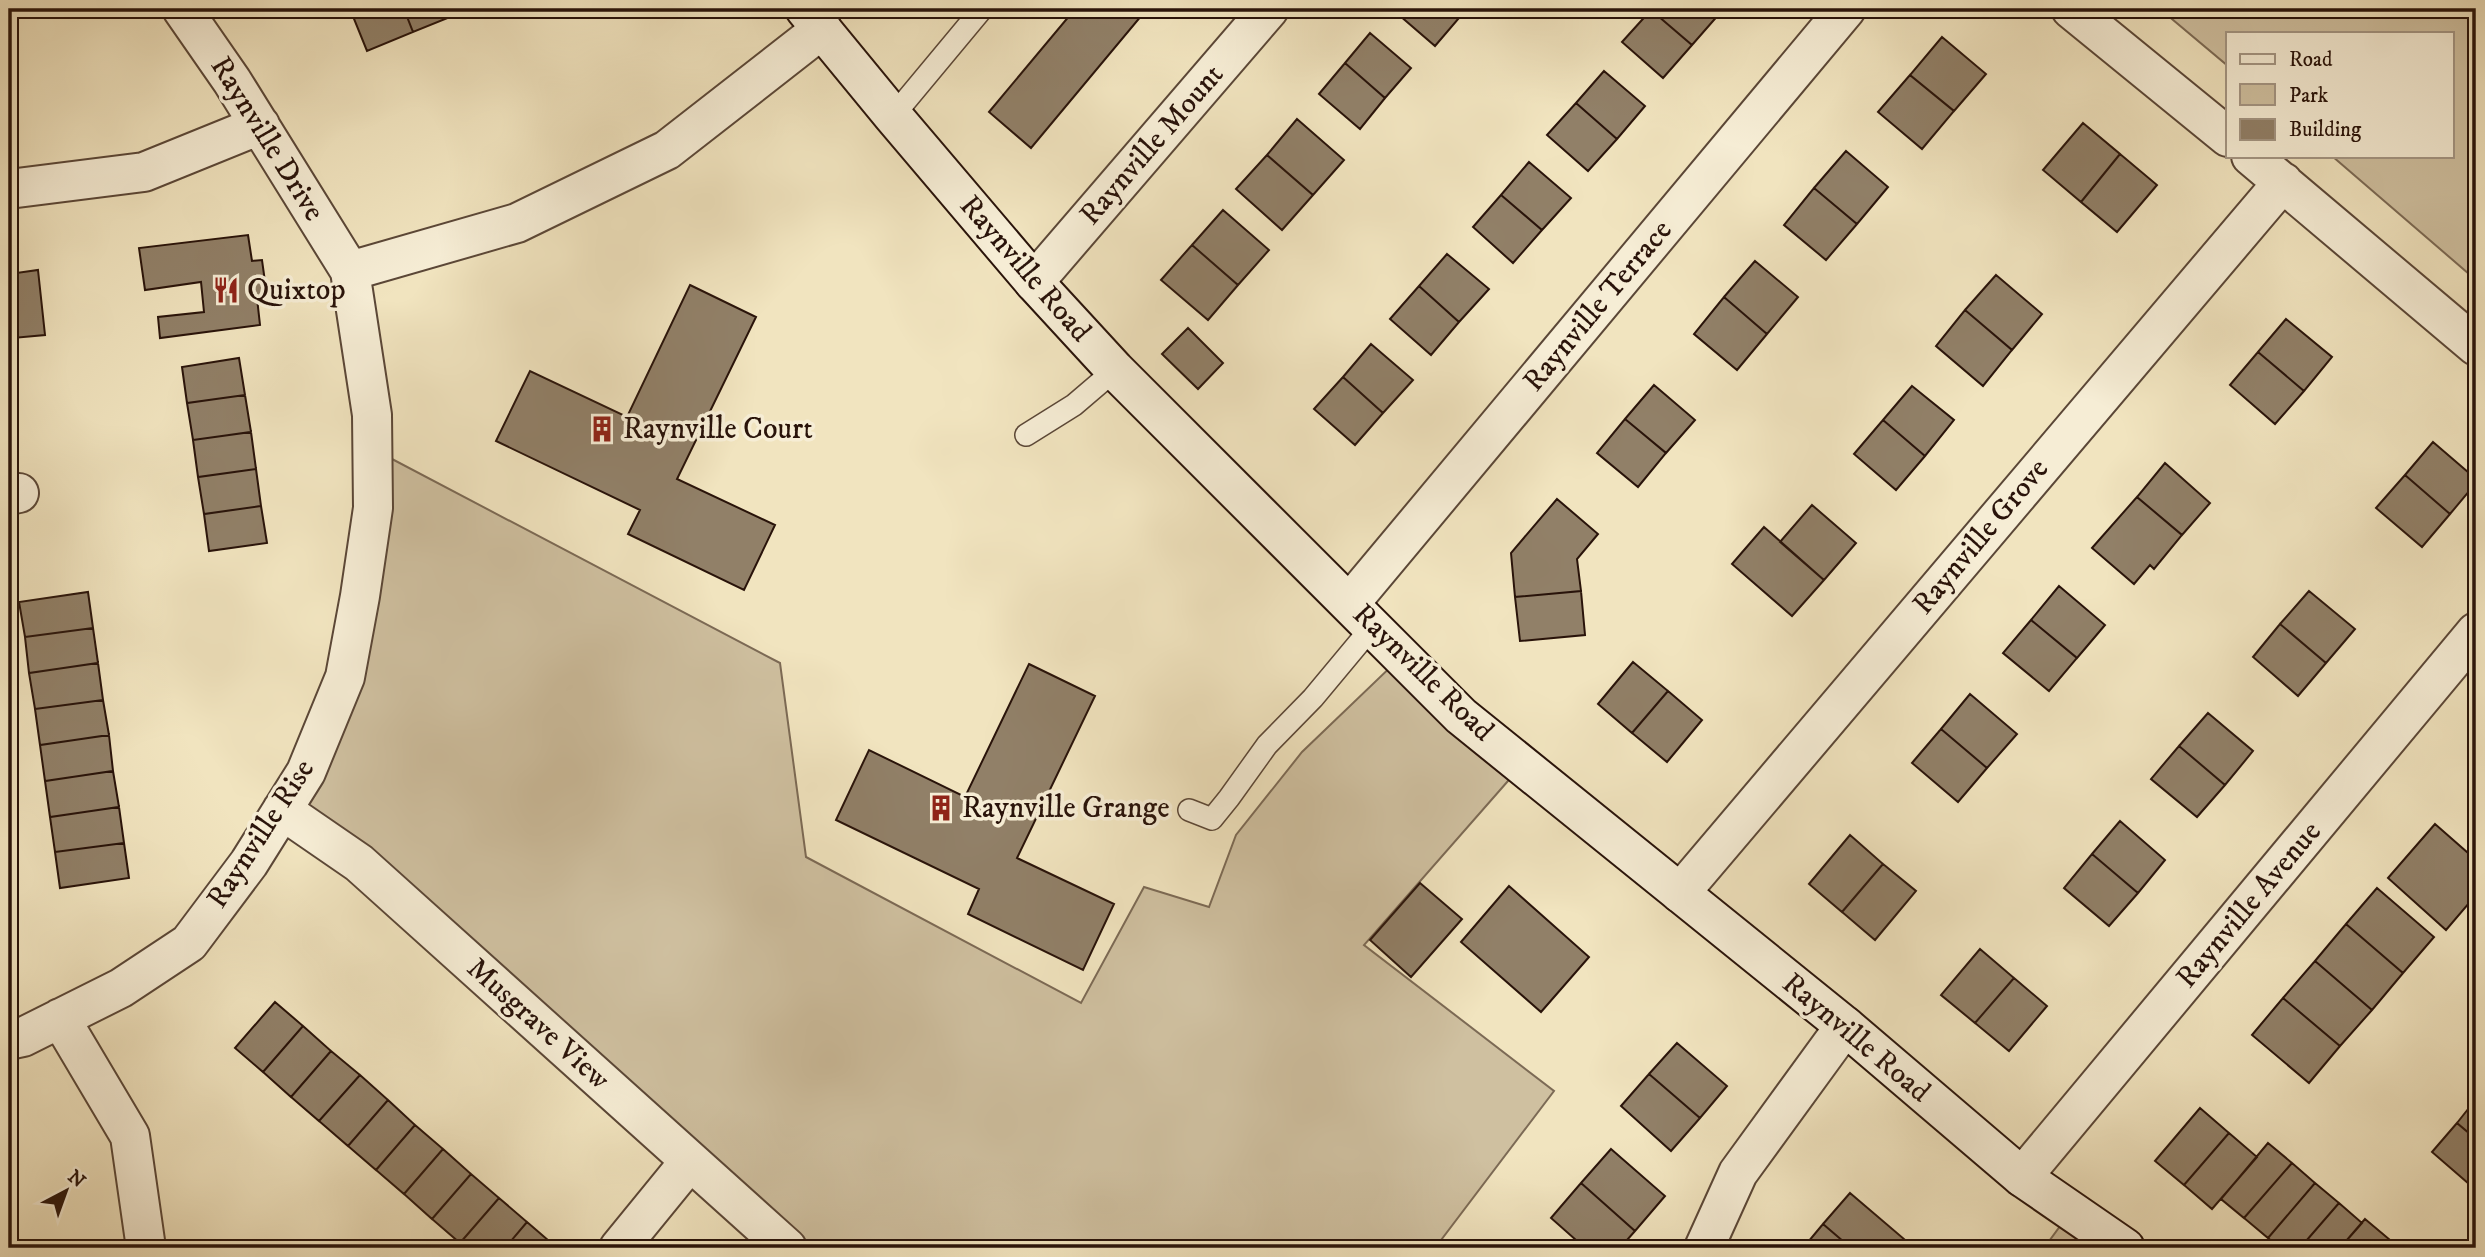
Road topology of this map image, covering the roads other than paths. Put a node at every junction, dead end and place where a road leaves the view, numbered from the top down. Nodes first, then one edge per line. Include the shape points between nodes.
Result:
1 (182, 9) edge
2 (982, 9) edge
3 (1269, 9) edge
4 (1846, 9) edge
5 (2071, 9) edge
6 (813, 19) edge
7 (892, 116) junction
8 (260, 125) junction
9 (2226, 135) edge
10 (2254, 158) edge
11 (2283, 181) junction
12 (9, 189) edge
13 (350, 271) junction
14 (1034, 282) junction
15 (2476, 346) edge
16 (1115, 370) junction
17 (1026, 435) dead end
18 (1361, 614) junction
19 (2476, 632) edge
20 (282, 810) junction
21 (1189, 810) dead end
22 (1680, 893) junction
23 (60, 1018) junction
24 (1845, 1026) junction
25 (9, 1040) edge
26 (690, 1161) junction
27 (2022, 1177) junction
28 (146, 1248) edge
29 (619, 1248) edge
30 (787, 1248) edge
31 (1704, 1248) edge
32 (2125, 1248) edge

1 - 8 street, Raynville Drive
2 - 7 lane
3 - 14 street, Raynville Mount
4 - 18 street, Raynville Terrace
5 - 9 street
6 - 7 street, Raynville Road
6 - 13 street via 667,150 517,223
7 - 14 street, Raynville Road
8 - 12 street via 144,172
8 - 13 street, Raynville Drive
10 - 11 street
11 - 15 street
11 - 22 street, Raynville Grove
13 - 20 street, Raynville Rise via 372,415 373,508 345,677 306,772
14 - 16 street, Raynville Road
16 - 17 lane via 1074,405
16 - 18 street, Raynville Road
18 - 21 lane via 1314,698 1267,746 1212,818
18 - 22 street, Raynville Road via 1461,716
19 - 27 street, Raynville Avenue
20 - 23 street, Raynville Rise via 189,943 121,988
20 - 26 street, Musgrave View via 359,863
22 - 24 street, Raynville Road
23 - 25 street, Raynville Rise
23 - 28 street via 130,1136
24 - 27 street, Raynville Road
24 - 31 street via 1738,1173
26 - 29 street
26 - 30 street, Musgrave View
27 - 32 street, Raynville Road

